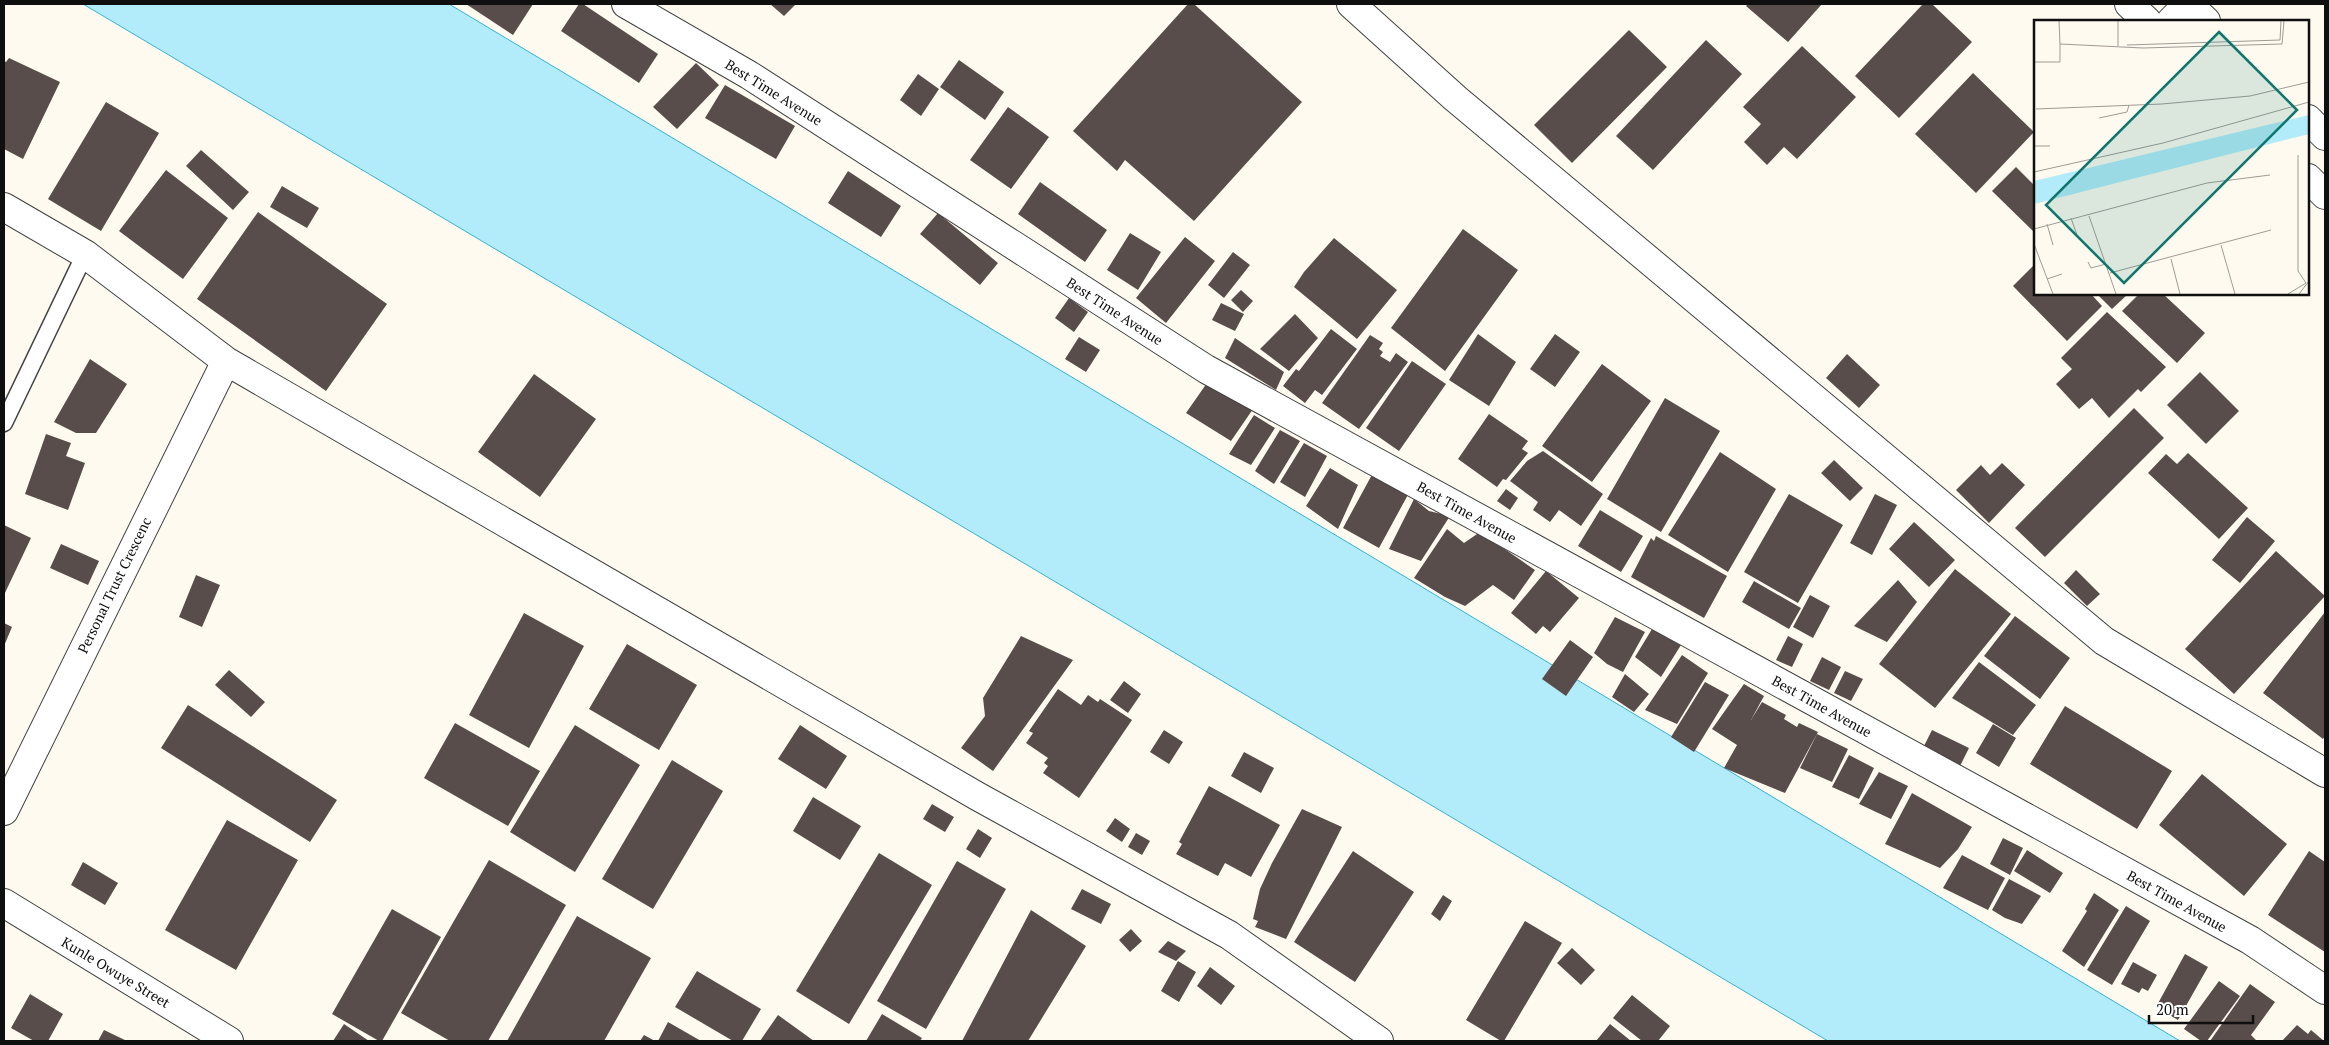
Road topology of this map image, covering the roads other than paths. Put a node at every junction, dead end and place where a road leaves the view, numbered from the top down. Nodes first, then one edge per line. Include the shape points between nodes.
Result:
1 (626, 4) edge
2 (1350, 4) edge
3 (2129, 4) edge
4 (2188, 4) edge
5 (2146, 20) edge
6 (2172, 20) edge
7 (2205, 20) edge
8 (2309, 120) edge
9 (2325, 136) edge
10 (2309, 179) edge
11 (2325, 195) edge
12 (4, 207) edge
13 (84, 254) junction
14 (226, 361) junction
15 (4, 423) edge
16 (2325, 773) edge
17 (6, 799) edge
18 (4, 904) edge
19 (2325, 990) edge
20 (229, 1041) edge
21 (1379, 1041) edge

1 - 19 street, Best Time Avenue via 749,75 1206,369 2250,940
2 - 16 street via 1456,98 2104,641
3 - 5 street
4 - 6 street
4 - 7 street
8 - 9 street
10 - 11 street
12 - 13 street
13 - 14 street
13 - 15 lane
14 - 17 street, Personal Trust Crescenc
14 - 21 street via 977,796 1229,935
18 - 20 street, Kunle Owuye Street

